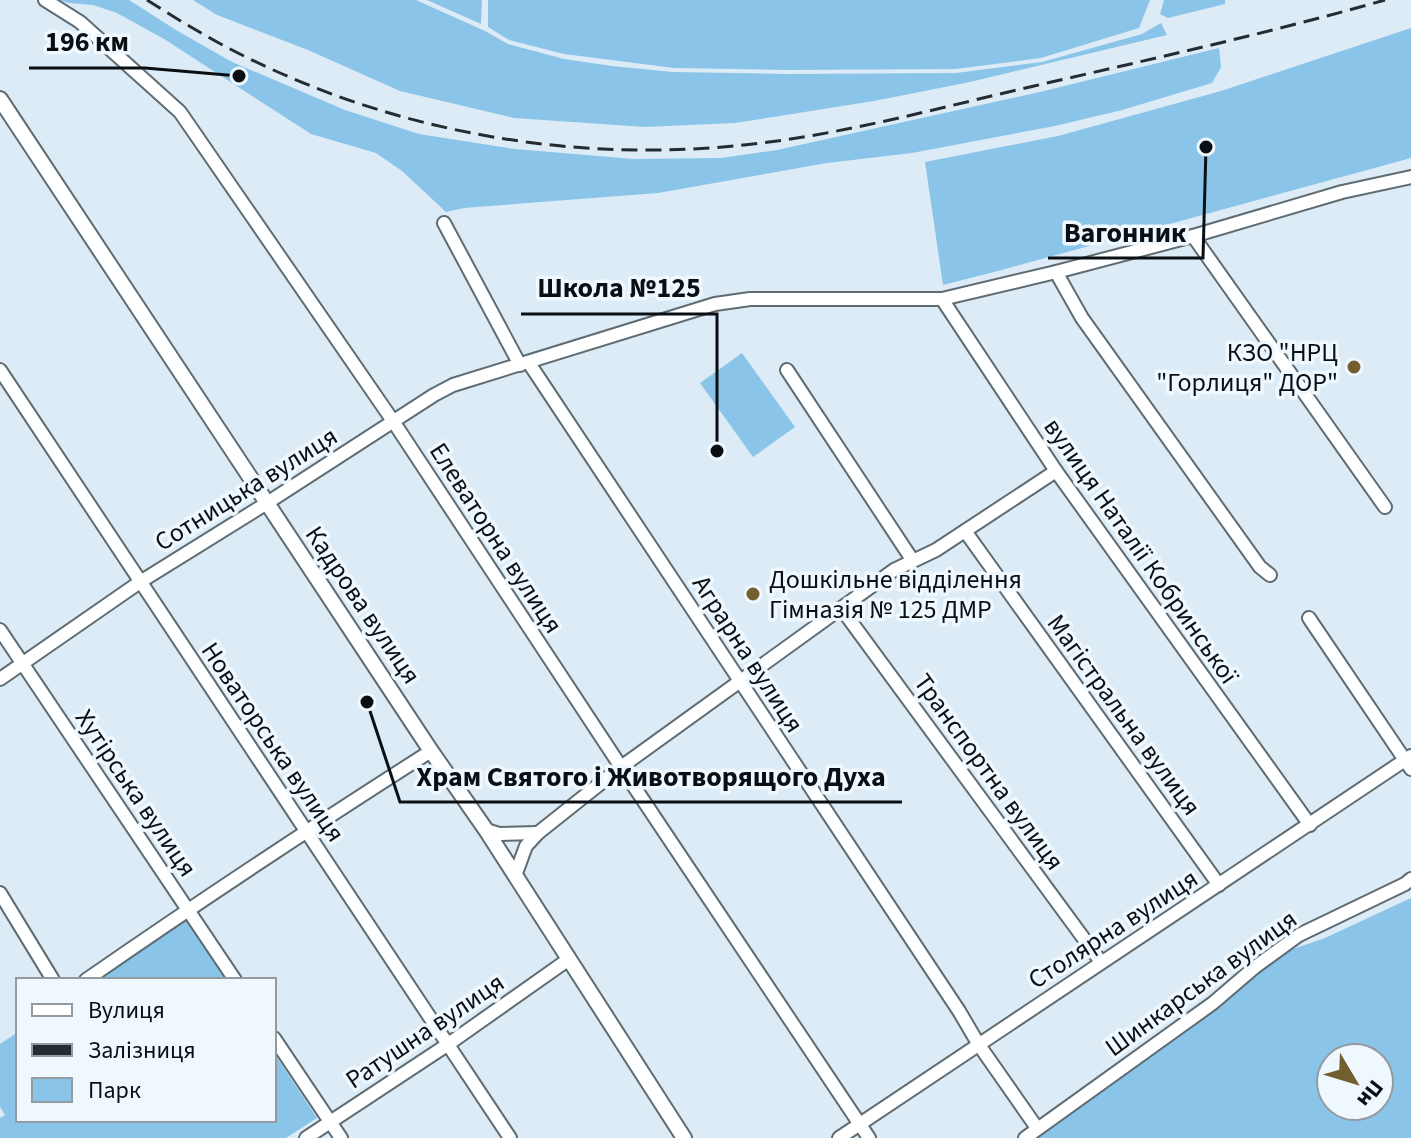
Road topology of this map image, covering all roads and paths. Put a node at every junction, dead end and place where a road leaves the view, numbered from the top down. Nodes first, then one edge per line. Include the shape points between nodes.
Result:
1 (45, 0) edge
2 (0, 99) edge
3 (1411, 177) edge
4 (444, 223) dead end
5 (1193, 236) junction
6 (1056, 272) junction
7 (942, 299) junction
8 (524, 364) junction
9 (0, 370) edge
10 (787, 370) dead end
11 (393, 421) junction
12 (1056, 471) junction
13 (267, 503) junction
14 (1385, 507) dead end
15 (965, 531) junction
16 (913, 561) junction
17 (1270, 575) dead end
18 (140, 582) junction
19 (841, 608) junction
20 (1309, 618) dead end
21 (0, 630) edge
22 (23, 664) junction
23 (0, 679) edge
24 (739, 682) junction
25 (431, 751) junction
26 (1409, 762) edge
27 (621, 767) junction
28 (1310, 825) junction
29 (307, 830) junction
30 (486, 830) junction
31 (538, 833) junction
32 (515, 876) junction
33 (1411, 879) edge
34 (1219, 885) junction
35 (0, 893) edge
36 (188, 909) junction
37 (569, 959) junction
38 (1101, 962) junction
39 (52, 978) edge
40 (89, 978) edge
41 (234, 978) edge
42 (276, 1041) edge
43 (447, 1045) junction
44 (979, 1045) junction
45 (331, 1122) junction
46 (860, 1125) junction
47 (1037, 1128) junction
48 (306, 1138) edge
49 (341, 1138) edge
50 (510, 1138) edge
51 (684, 1138) edge
52 (839, 1138) edge
53 (869, 1138) edge
54 (1025, 1138) edge

1 - 11 street, Елеваторна вулиця via 80,22 180,112
2 - 13 street, Кадрова вулиця
3 - 5 street, Сотницька вулиця
4 - 8 street, Аграрна вулиця
5 - 6 street, Сотницька вулиця
5 - 14 street
6 - 7 street, Сотницька вулиця
6 - 17 street via 1082,318
7 - 8 street, Сотницька вулиця via 738,300
7 - 12 street, вулиця Наталії Кобринської
8 - 11 street, Сотницька вулиця via 453,385
8 - 24 street, Аграрна вулиця
9 - 18 street, Новаторська вулиця
10 - 16 street
11 - 13 street, Сотницька вулиця
11 - 27 street, Елеваторна вулиця
12 - 15 street
12 - 28 street, вулиця Наталії Кобринської
13 - 18 street, Сотницька вулиця
13 - 25 street, Кадрова вулиця
15 - 16 street
15 - 34 street, Магістральна вулиця
16 - 19 street
18 - 22 street, Сотницька вулиця
18 - 29 street, Новаторська вулиця
19 - 24 street
19 - 38 street, Транспортна вулиця
20 - 26 street
21 - 22 street, Хутірська вулиця
22 - 23 street, Сотницька вулиця
22 - 36 street, Хутірська вулиця
24 - 27 street
24 - 44 street, Аграрна вулиця
25 - 29 street
25 - 30 street, Кадрова вулиця
26 - 28 street, Столярна вулиця
27 - 31 street
27 - 46 street, Елеваторна вулиця
28 - 34 street, Столярна вулиця
29 - 36 street
29 - 43 street, Новаторська вулиця
30 - 31 street
30 - 32 street, Кадрова вулиця
31 - 32 street via 526,846
32 - 37 street, Кадрова вулиця
33 - 47 street, Шинкарська вулиця via 1299,935
34 - 38 street, Столярна вулиця
35 - 39 street
36 - 40 street
36 - 41 street, Хутірська вулиця
37 - 43 street, Ратушна вулиця
37 - 51 street, Кадрова вулиця
38 - 44 street, Столярна вулиця
42 - 45 street
43 - 45 street, Ратушна вулиця
43 - 50 street, Новаторська вулиця
44 - 46 street, Столярна вулиця
44 - 47 street, Аграрна вулиця
45 - 48 street, Ратушна вулиця
45 - 49 street
46 - 52 street, Столярна вулиця
46 - 53 street, Елеваторна вулиця
47 - 54 street, Шинкарська вулиця

